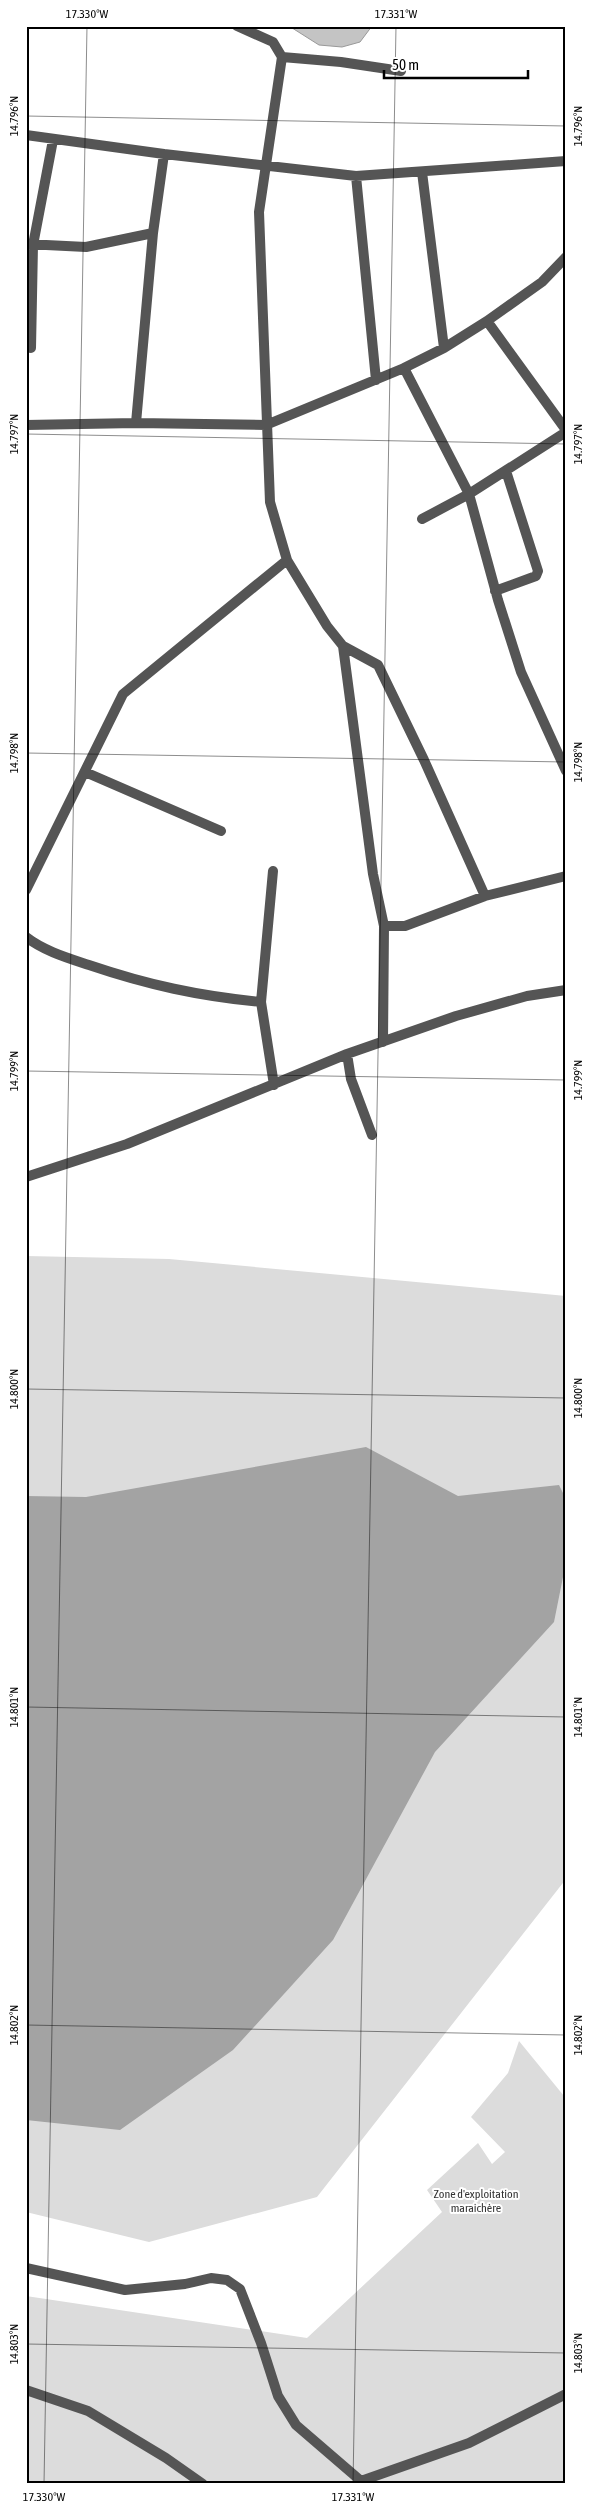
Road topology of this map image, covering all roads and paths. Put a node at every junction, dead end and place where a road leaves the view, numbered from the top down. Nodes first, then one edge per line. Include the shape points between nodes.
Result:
1 (237, 26) edge
2 (282, 57) junction
3 (401, 71) dead end
4 (26, 135) edge
5 (53, 140) junction
6 (164, 154) junction
7 (566, 161) edge
8 (268, 165) junction
9 (422, 172) junction
10 (356, 176) junction
11 (153, 233) junction
12 (30, 245) edge
13 (566, 257) edge
14 (487, 322) junction
15 (31, 348) dead end
16 (444, 348) junction
17 (404, 368) junction
18 (376, 380) junction
19 (136, 423) junction
20 (26, 425) edge
21 (266, 425) junction
22 (566, 431) edge
23 (506, 471) junction
24 (469, 494) junction
25 (422, 519) dead end
26 (287, 560) junction
27 (495, 592) junction
28 (343, 646) junction
29 (566, 771) edge
30 (85, 772) junction
31 (221, 831) dead end
32 (273, 872) dead end
33 (566, 876) edge
34 (26, 890) edge
35 (485, 896) junction
36 (384, 926) junction
37 (26, 937) edge
38 (566, 990) edge
39 (261, 1002) junction
40 (383, 1042) junction
41 (347, 1054) junction
42 (274, 1085) junction
43 (372, 1135) dead end
44 (26, 1177) edge
45 (26, 2268) edge
46 (26, 2390) edge
47 (566, 2394) edge
48 (358, 2482) edge
49 (204, 2484) edge

1 - 2 street via 273,42
2 - 3 street
2 - 8 street
4 - 5 street
5 - 6 street
5 - 12 street
6 - 8 street
6 - 11 street
7 - 9 street
8 - 10 street
8 - 21 street via 259,212
9 - 10 street
9 - 16 street
10 - 18 street
11 - 12 street via 86,247
11 - 19 street
12 - 15 street
13 - 14 street via 542,282
14 - 16 street
14 - 22 street
16 - 17 street
17 - 18 street
17 - 24 street
18 - 21 street
19 - 20 street
19 - 21 street
21 - 26 street via 270,502
22 - 23 street
23 - 24 street
23 - 27 street via 538,571 536,576
24 - 25 street
24 - 27 street
26 - 28 street via 306,594
26 - 30 street via 123,694
27 - 29 street via 522,672
28 - 35 street via 378,664
28 - 36 street via 373,874
30 - 31 street
30 - 34 street
32 - 39 street
33 - 35 street
35 - 36 street via 405,926
36 - 40 street
37 - 39 street via 76,961 159,987
38 - 40 street via 495,1004
39 - 42 street
40 - 41 street
41 - 42 street
41 - 43 street via 351,1079
42 - 44 street via 127,1144
45 - 48 street via 125,2290 211,2278 227,2280 240,2289 278,2396 296,2425
46 - 49 street via 88,2411
47 - 48 street via 468,2443

